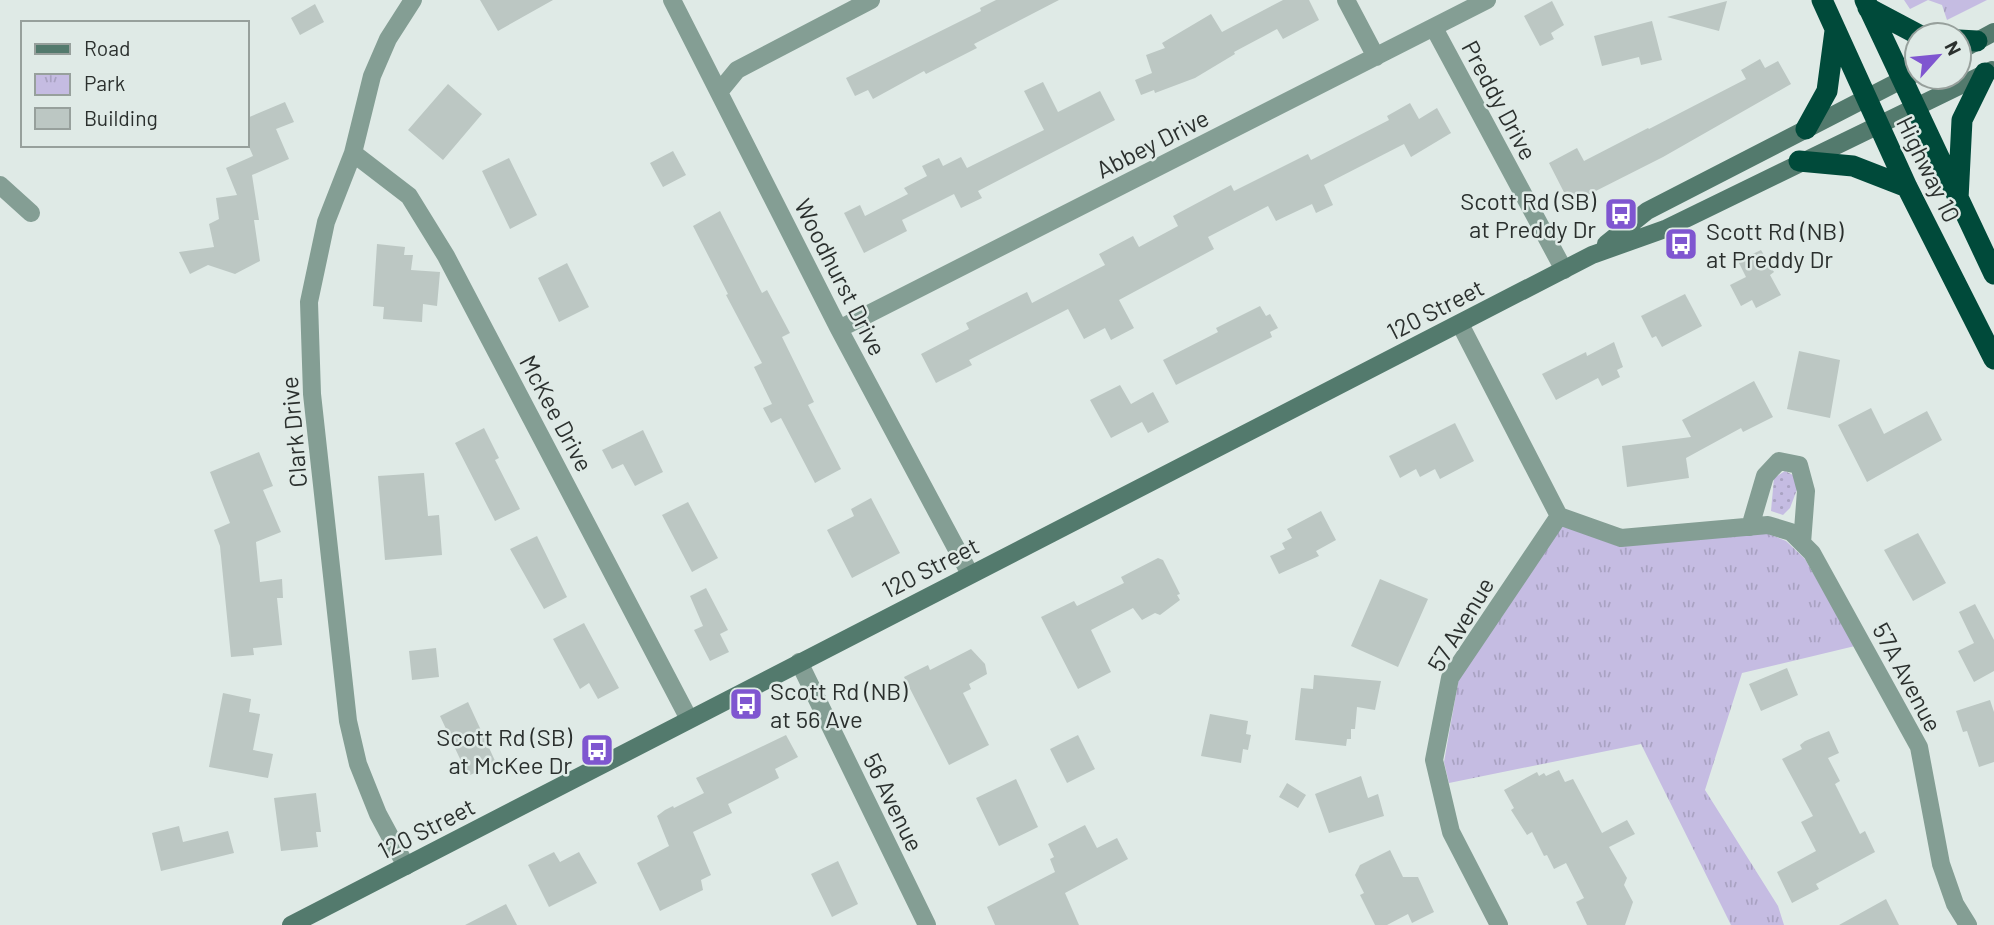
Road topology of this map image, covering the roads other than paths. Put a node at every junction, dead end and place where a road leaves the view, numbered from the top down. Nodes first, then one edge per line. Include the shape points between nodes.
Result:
1 (413, 0) edge
2 (671, 0) edge
3 (871, 0) edge
4 (1346, 0) edge
5 (1487, 0) edge
6 (1822, 0) edge
7 (1867, 4) edge
8 (1903, 25) edge
9 (1434, 28) junction
10 (1835, 31) junction
11 (1377, 57) junction
12 (1903, 66) edge
13 (1989, 71) edge
14 (1903, 79) edge
15 (1911, 91) edge
16 (719, 92) junction
17 (1866, 98) junction
18 (1914, 107) junction
19 (1878, 124) junction
20 (1806, 129) junction
21 (353, 153) junction
22 (1799, 162) junction
23 (0, 185) edge
24 (1907, 187) junction
25 (1958, 201) junction
26 (32, 213) dead end
27 (1592, 255) junction
28 (1564, 270) junction
29 (1994, 274) edge
30 (1460, 324) junction
31 (839, 329) junction
32 (1994, 359) edge
33 (1559, 516) junction
34 (1750, 527) junction
35 (1802, 543) junction
36 (970, 574) junction
37 (799, 662) junction
38 (690, 719) junction
39 (406, 866) junction
40 (291, 925) edge
41 (927, 925) edge
42 (1499, 925) edge
43 (1968, 925) edge

1 - 21 street, Clark Drive via 372,76
2 - 16 street, Woodhurst Drive
3 - 16 street via 737,70
4 - 11 street
5 - 9 street, Abbey Drive
6 - 10 highway, Highway 10
7 - 8 highway
7 - 12 highway, Highway 10
9 - 11 street, Abbey Drive
9 - 28 street, Preddy Drive
10 - 17 highway, Highway 10
10 - 20 highway via 1827,91
11 - 31 street, Abbey Drive
13 - 18 street, 120 Street
13 - 25 highway via 1962,120
14 - 17 street, 120 Street
15 - 18 highway, Highway 10
16 - 31 street, Woodhurst Drive
17 - 19 highway, Highway 10
17 - 20 street, 120 Street
18 - 19 street, 120 Street
18 - 25 highway, Highway 10
19 - 22 street, 120 Street
19 - 24 highway, Highway 10
20 - 27 street, 120 Street via 1647,211
21 - 38 street, McKee Drive via 410,196 446,256
21 - 39 street, Clark Drive via 326,222 309,302 312,394 348,721 358,764
22 - 24 highway via 1853,166
22 - 27 street, 120 Street via 1665,229
23 - 26 street
24 - 32 highway, Highway 10
25 - 29 highway, Highway 10
27 - 28 street, 120 Street
28 - 30 street, 120 Street
30 - 33 street
30 - 36 street, 120 Street
31 - 36 street, Woodhurst Drive
33 - 34 street, 57A Avenue via 1622,538
33 - 42 street, 57 Avenue via 1450,678 1434,760 1451,832
34 - 35 street, 57A Avenue via 1768,525 1791,532
34 - 35 street via 1765,476 1779,461 1800,465 1806,491
35 - 43 street, 57A Avenue via 1812,553 1919,747 1941,863 1955,904
36 - 37 street, 120 Street
37 - 38 street, 120 Street
37 - 41 street, 56 Avenue
38 - 39 street, 120 Street
39 - 40 street, 120 Street

